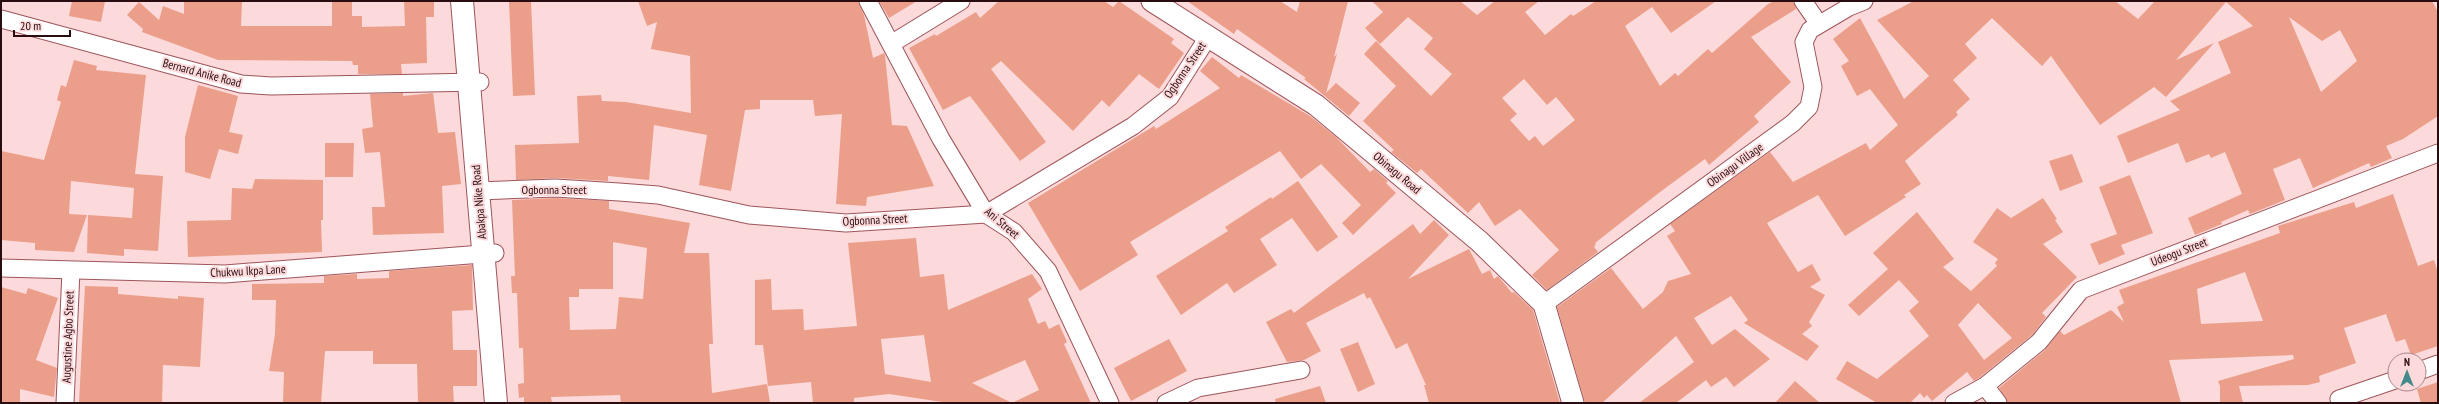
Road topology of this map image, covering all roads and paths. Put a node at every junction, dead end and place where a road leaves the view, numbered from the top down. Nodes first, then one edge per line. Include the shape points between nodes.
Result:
1 (462, 1) edge
2 (473, 1) edge
3 (868, 1) edge
4 (961, 1) edge
5 (1152, 1) edge
6 (1803, 1) edge
7 (1864, 1) edge
8 (1, 19) edge
9 (1819, 24) junction
10 (1208, 37) junction
11 (891, 44) junction
12 (474, 82) junction
13 (2438, 152) edge
14 (484, 191) junction
15 (986, 214) junction
16 (490, 252) junction
17 (1, 268) edge
18 (71, 271) junction
19 (1544, 304) junction
20 (2438, 364) edge
21 (2427, 368) edge
22 (1301, 370) dead end
23 (2387, 383) edge
24 (1985, 386) junction
25 (2339, 399) dead end
26 (65, 403) edge
27 (496, 403) edge
28 (507, 403) edge
29 (1110, 403) edge
30 (1166, 403) edge
31 (1573, 403) edge
32 (1954, 403) edge
33 (1998, 403) edge

1 - 12 main road, Abakpa Nike Road
2 - 12 main road, Abakpa Nike Road
3 - 11 street, Ani Street
4 - 11 street
5 - 10 street, Obinagu Road
6 - 9 street
7 - 9 street, Obinagu Village
8 - 12 street, Bernard Anike Road via 241,84 271,86
9 - 19 street, Obinagu Village via 1810,30 1804,42 1813,87 1809,107 1793,123
10 - 15 street, Ogbonna Street via 1170,97 1133,126
10 - 19 street, Obinagu Road via 1316,105 1479,241
11 - 15 street, Ani Street via 941,139
12 - 14 main road, Abakpa Nike Road
13 - 24 street, Udeogu Street via 2081,290 2039,342
14 - 15 street, Ogbonna Street via 555,188 658,195 750,215 846,223
14 - 16 main road, Abakpa Nike Road
15 - 29 street, Ani Street via 1014,232 1048,271
16 - 18 street, Chukwu Ikpa Lane via 225,274
16 - 27 main road, Abakpa Nike Road
16 - 28 main road, Abakpa Nike Road
17 - 18 street, Chukwu Ikpa Lane
18 - 26 street, Augustine Agbo Street
19 - 31 street, Obinagu Road
20 - 21 street
22 - 30 street via 1198,388
23 - 25 street
24 - 32 street, Udeogu Street
24 - 33 street

